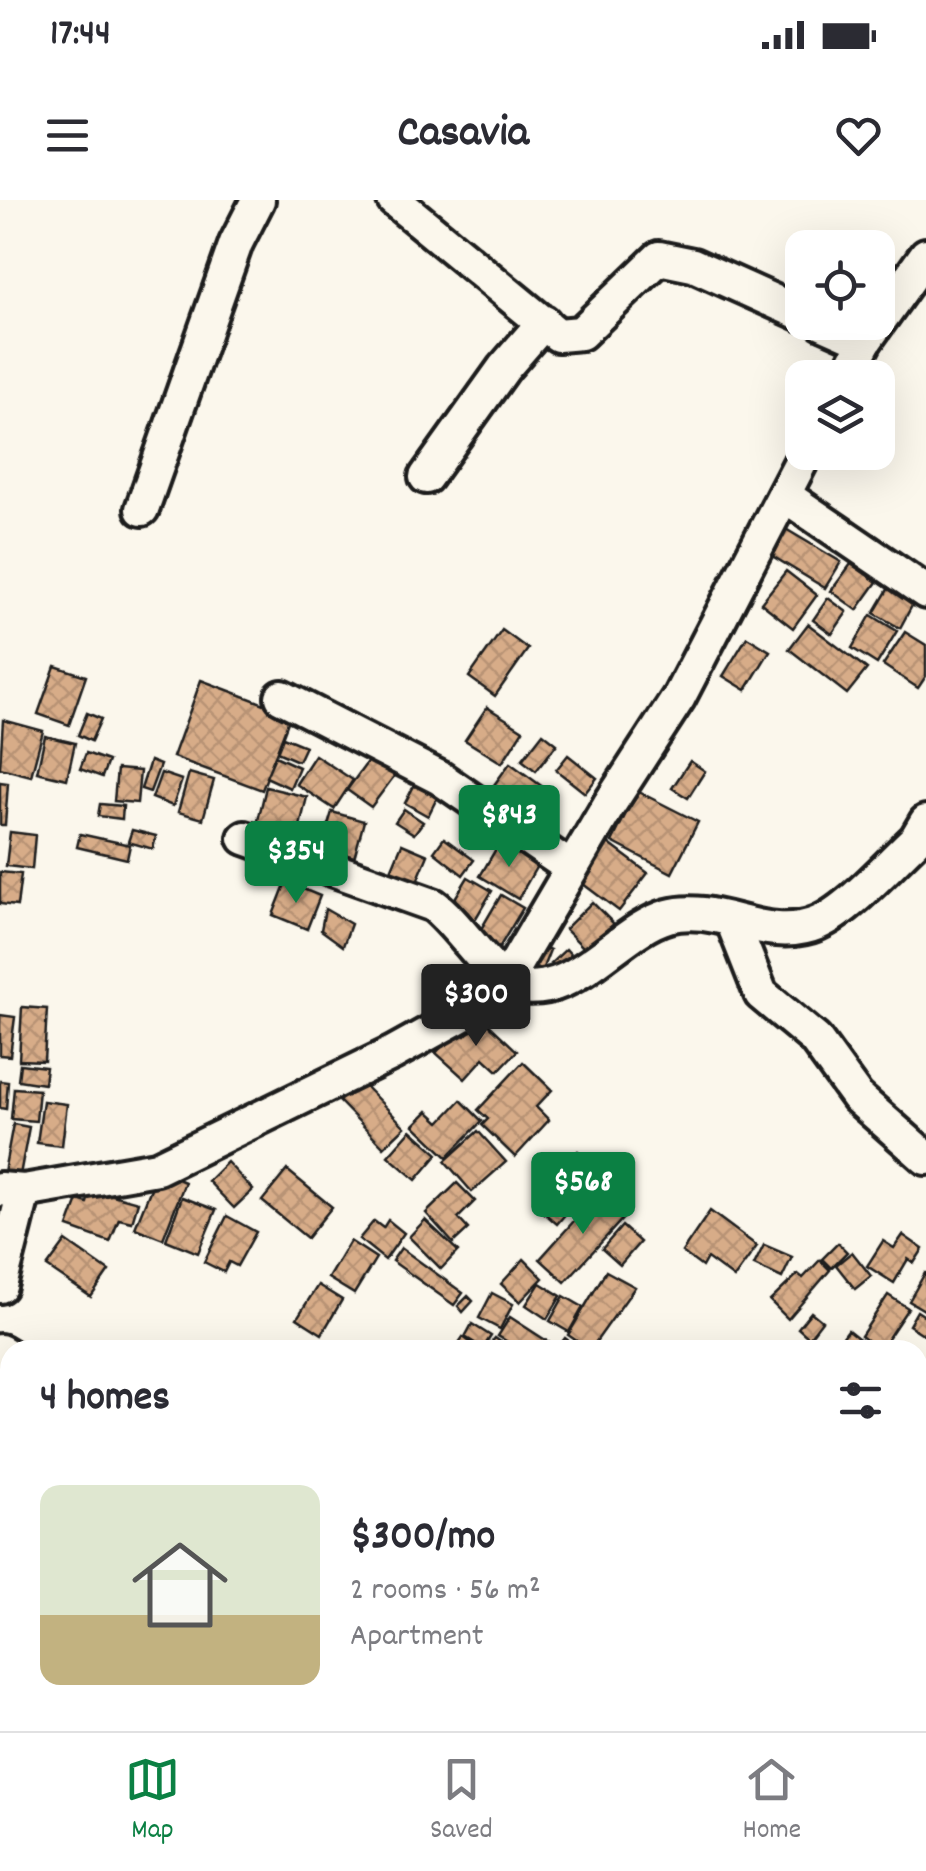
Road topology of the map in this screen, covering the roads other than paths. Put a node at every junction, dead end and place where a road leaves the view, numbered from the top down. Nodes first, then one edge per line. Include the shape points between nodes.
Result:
1 (258, 200) edge
2 (394, 200) edge
3 (926, 255) edge
4 (785, 307) edge
5 (544, 322) junction
6 (865, 341) joint
7 (855, 360) edge
8 (797, 470) edge
9 (426, 477) dead end
10 (784, 494) junction
11 (142, 509) dead end
12 (926, 592) edge
13 (282, 697) dead end
14 (926, 822) edge
15 (245, 838) dead end
16 (572, 868) junction
17 (733, 923) junction
18 (504, 982) junction
19 (926, 1158) edge
20 (12, 1190) edge
21 (0, 1286) edge

1 - 11 street via 236,243
2 - 5 street
3 - 6 street
4 - 5 street via 659,258 581,333 558,335
5 - 9 street
6 - 7 street
8 - 10 street
10 - 12 street
10 - 16 street via 679,697
13 - 16 street via 440,778
14 - 17 street via 916,839 820,922 768,931
15 - 18 street via 432,906 458,926
16 - 18 street
17 - 18 street via 669,916 576,974 544,986
17 - 19 street via 761,994 815,1038 857,1097
18 - 20 street via 476,1007 392,1053 157,1168
20 - 21 street

